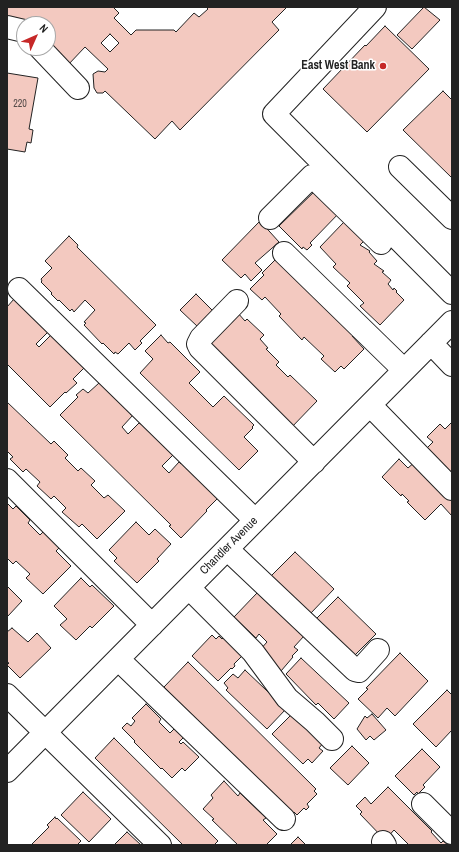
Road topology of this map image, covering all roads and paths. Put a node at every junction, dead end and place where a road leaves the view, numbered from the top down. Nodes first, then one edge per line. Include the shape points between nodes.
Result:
1 (375, 7) edge
2 (48, 56) edge
3 (78, 88) dead end
4 (400, 166) dead end
5 (270, 218) dead end
6 (452, 218) edge
7 (284, 253) dead end
8 (19, 289) dead end
9 (452, 293) edge
10 (237, 301) dead end
11 (452, 313) edge
12 (452, 322) edge
13 (431, 343) junction
14 (198, 363) dead end
15 (452, 365) edge
16 (404, 370) junction
17 (370, 405) junction
18 (309, 466) junction
19 (7, 480) edge
20 (452, 489) edge
21 (255, 520) junction
22 (227, 548) junction
23 (189, 588) junction
24 (152, 625) junction
25 (378, 650) dead end
26 (118, 659) junction
27 (7, 695) edge
28 (45, 733) junction
29 (332, 740) dead end
30 (7, 771) edge
31 (423, 804) dead end
32 (284, 819) dead end
33 (452, 833) edge
34 (160, 845) edge

1 - 9 street via 274,114
2 - 3 street
4 - 6 street
5 - 11 street via 312,176
7 - 16 street
8 - 21 street
10 - 18 street via 200,338 198,344
12 - 13 street, Chandler Avenue
13 - 15 street
13 - 16 street, Chandler Avenue
14 - 18 street
16 - 17 street, Chandler Avenue
17 - 18 street, Chandler Avenue
17 - 20 street
18 - 21 street, Chandler Avenue
19 - 24 street
21 - 22 street, Chandler Avenue
22 - 23 street, Chandler Avenue
22 - 25 street via 355,670 358,671
23 - 24 street, Chandler Avenue
23 - 29 street via 253,652 287,698
24 - 26 street, Chandler Avenue
26 - 28 street, Chandler Avenue
26 - 32 street
27 - 28 street
28 - 30 street, Chandler Avenue
28 - 34 street
31 - 33 street

